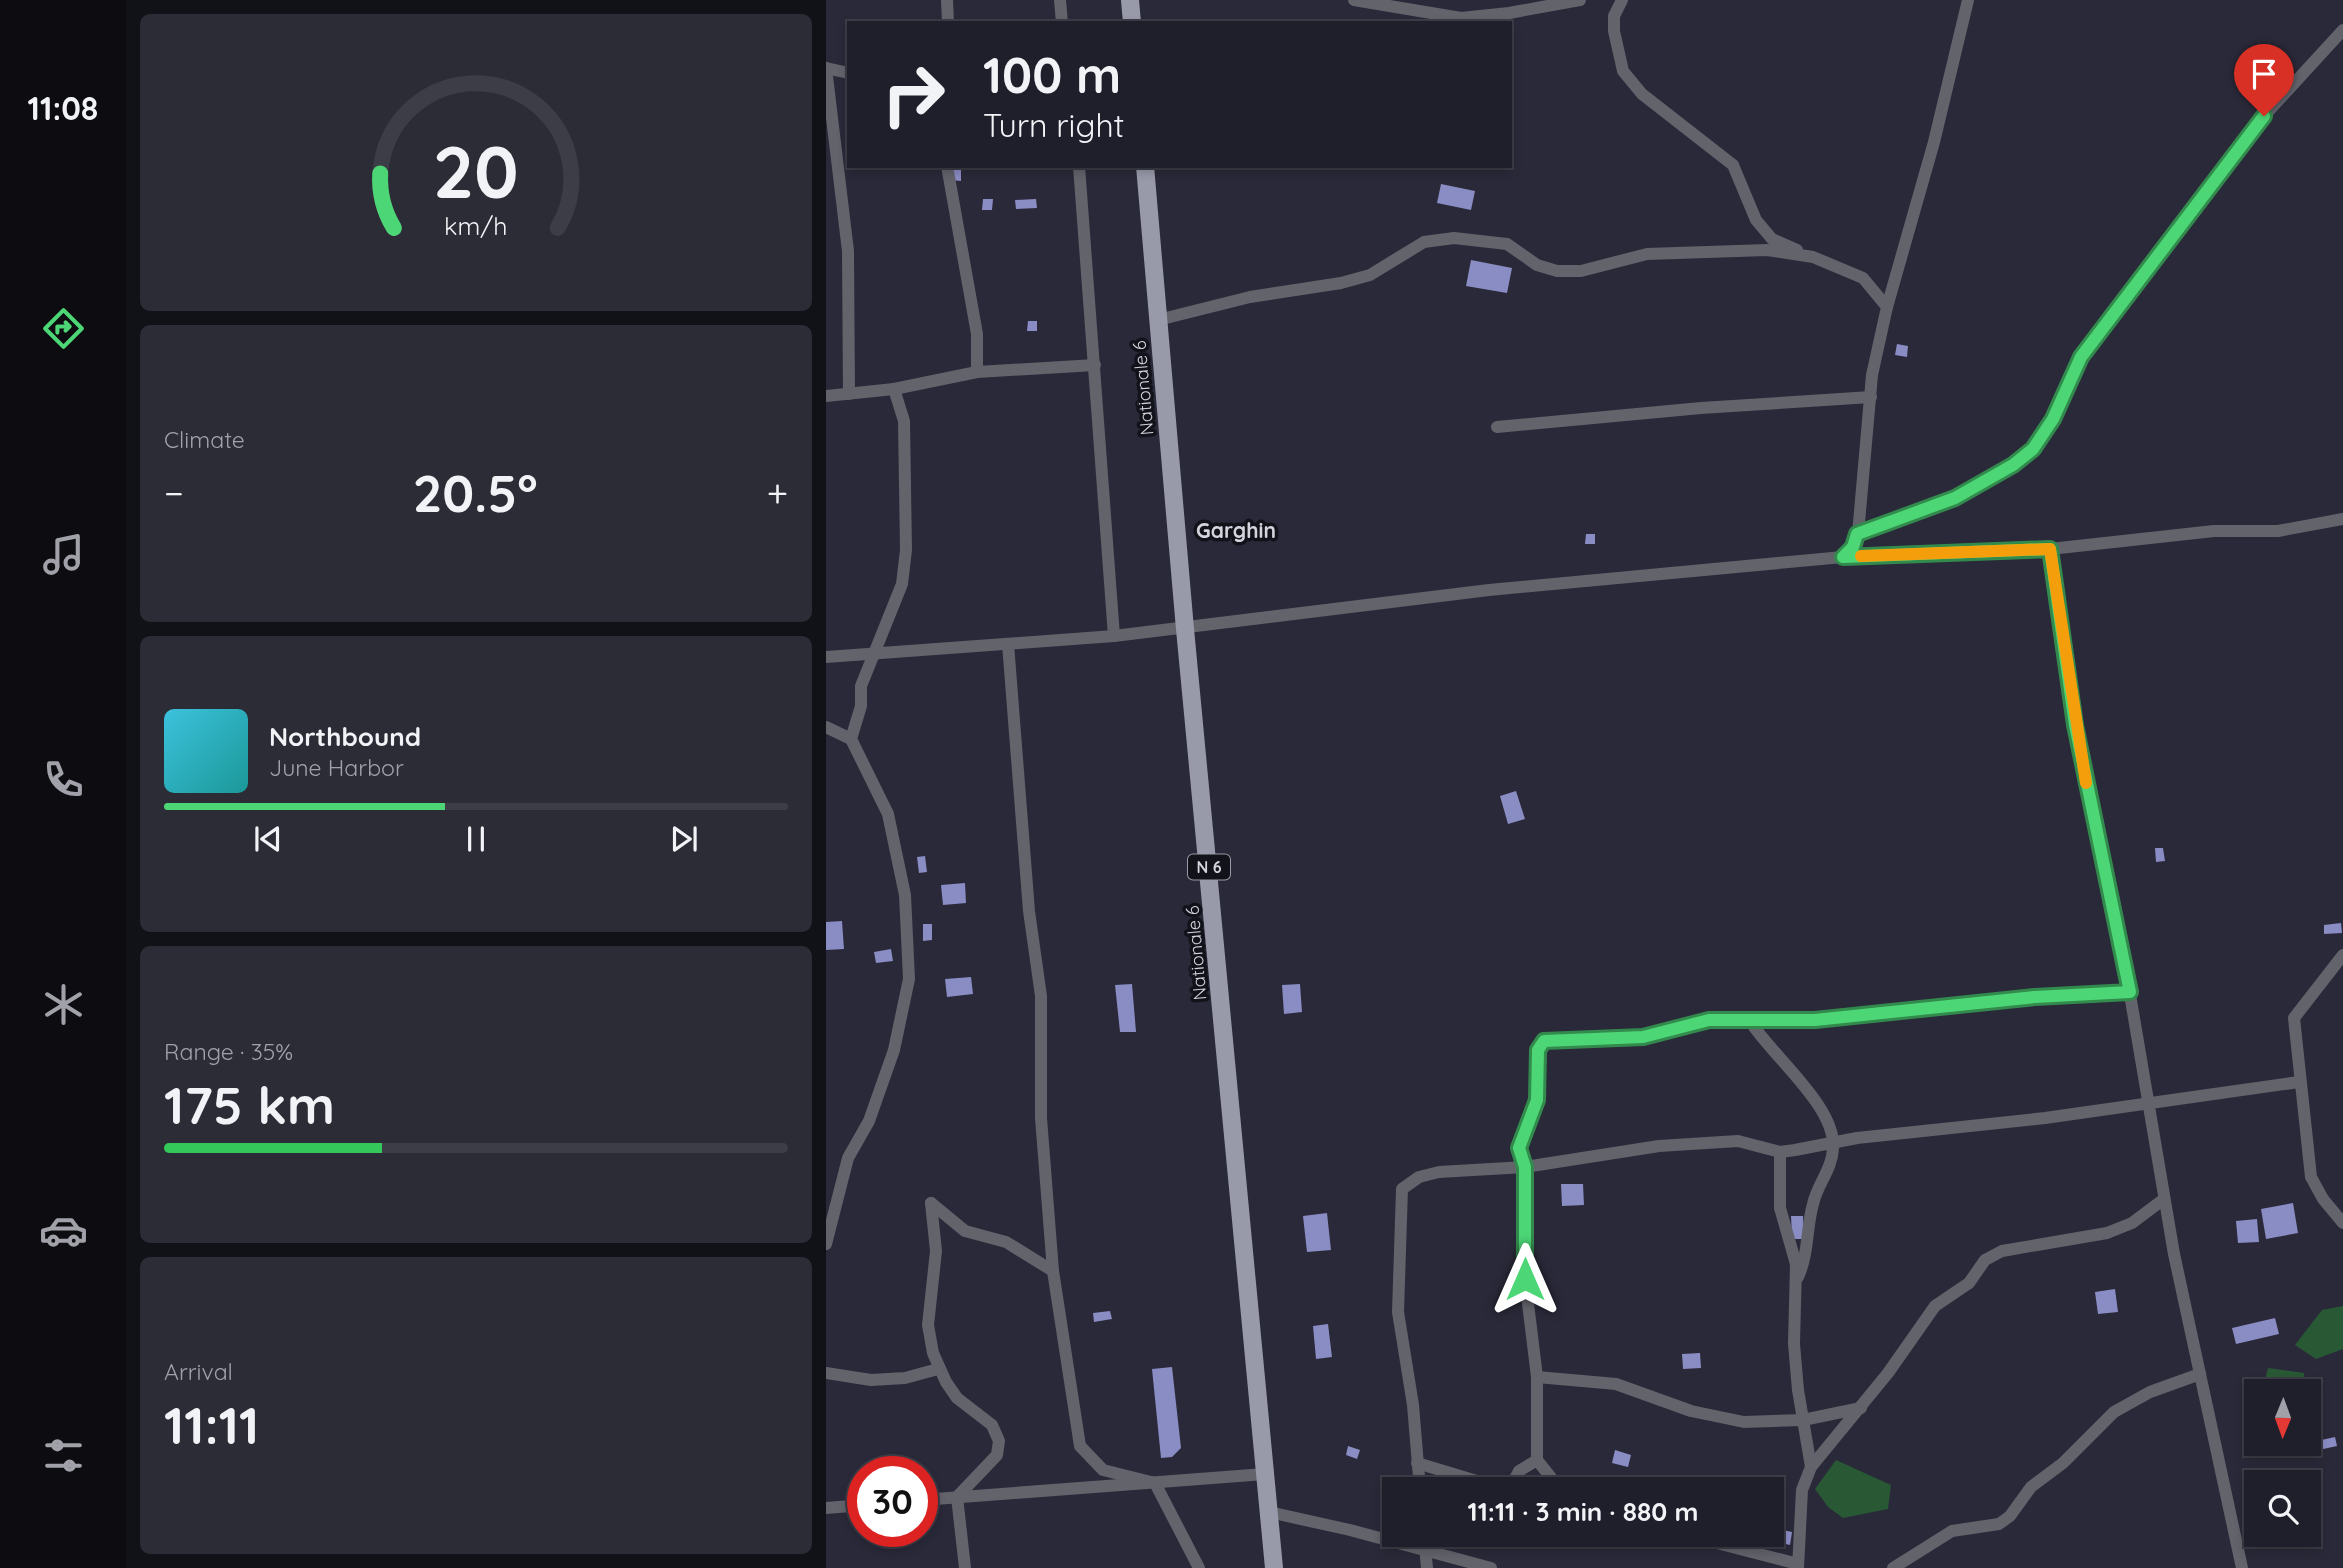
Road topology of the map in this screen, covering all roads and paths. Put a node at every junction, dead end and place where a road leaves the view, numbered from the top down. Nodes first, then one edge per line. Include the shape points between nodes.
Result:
1 (947, 0) edge
2 (1060, 0) edge
3 (1130, 0) edge
4 (1354, 0) edge
5 (1580, 0) edge
6 (1622, 0) edge
7 (1968, 0) edge
8 (948, 21) edge
9 (1062, 21) edge
10 (1132, 21) edge
11 (2343, 30) edge
12 (826, 68) edge
13 (847, 73) edge
14 (947, 168) edge
15 (1079, 168) edge
16 (1145, 168) edge
17 (1813, 257) junction
18 (1886, 307) junction
19 (1158, 320) junction
20 (1095, 365) junction
21 (977, 372) junction
22 (894, 389) junction
23 (849, 394) junction
24 (826, 396) edge
25 (1871, 397) junction
26 (1497, 427) dead end
27 (2343, 519) edge
28 (1857, 534) junction
29 (2050, 549) junction
30 (1843, 557) junction
31 (1185, 629) junction
32 (1114, 636) junction
33 (1008, 644) junction
34 (873, 654) junction
35 (826, 657) edge
36 (826, 727) edge
37 (851, 739) junction
38 (2343, 955) edge
39 (2337, 968) edge
40 (2130, 992) junction
41 (1750, 1021) junction
42 (2299, 1082) junction
43 (2151, 1104) junction
44 (1833, 1142) junction
45 (1780, 1152) junction
46 (1525, 1167) junction
47 (2164, 1199) junction
48 (2343, 1223) edge
49 (826, 1244) edge
50 (1054, 1271) junction
51 (1796, 1282) junction
52 (938, 1369) junction
53 (826, 1373) edge
54 (2200, 1374) junction
55 (1537, 1377) junction
56 (1861, 1408) junction
57 (1803, 1420) junction
58 (1537, 1460) junction
59 (1417, 1463) junction
60 (1811, 1467) junction
61 (1265, 1474) junction
62 (1419, 1477) edge
63 (1469, 1477) edge
64 (1516, 1477) edge
65 (1550, 1477) edge
66 (1155, 1483) junction
67 (957, 1497) junction
68 (938, 1499) edge
69 (847, 1506) edge
70 (826, 1508) edge
71 (1269, 1512) junction
72 (1729, 1547) edge
73 (1425, 1549) junction
74 (1798, 1566) edge
75 (965, 1568) edge
76 (1199, 1568) edge
77 (1274, 1568) edge
78 (1427, 1568) edge
79 (1491, 1568) edge
80 (1893, 1568) edge
81 (2242, 1568) edge

1 - 8 street
2 - 9 street
3 - 10 main road
4 - 5 street via 1461,18
6 - 17 street via 1614,16 1614,31 1623,71 1642,94 1733,165 1756,220 1772,239
7 - 18 street via 1934,142
11 - 28 street via 2264,116 2125,296 2081,357 2053,419 2033,449 1955,498
12 - 13 street
12 - 23 street via 848,251
14 - 21 street via 976,334
15 - 20 street
16 - 19 main road, Nationale 6 / N 6
17 - 18 street via 1863,278
17 - 19 street via 1767,250 1647,254 1581,271 1556,271 1536,265 1507,244 1439,238 1424,242 1370,275
18 - 25 street
19 - 31 main road, Nationale 6 / N 6
20 - 21 street
20 - 32 street
21 - 22 street
22 - 23 street
22 - 34 street via 904,421 906,550 902,584
23 - 24 street
25 - 26 street
25 - 28 street
27 - 29 street via 2278,531 2214,531
28 - 30 street
29 - 30 street
29 - 40 street via 2077,737
30 - 31 street via 1489,590
31 - 32 street
31 - 61 main road, Nationale 6 / N 6
32 - 33 street
33 - 34 street
33 - 50 street via 1029,911 1041,996 1041,1118
34 - 35 street
34 - 37 street via 861,686 861,706
36 - 37 street
37 - 49 street via 888,814 905,895 909,979 894,1050 869,1121 848,1158
38 - 39 street
39 - 42 street via 2294,1018
40 - 41 street via 1815,1020
40 - 43 street
41 - 44 street via 1813,1098
41 - 46 street via 1709,1020 1643,1037 1544,1041 1538,1050 1537,1100 1520,1140
42 - 43 street
42 - 48 street via 2311,1177
43 - 44 street
43 - 47 street
44 - 45 street
44 - 51 street via 1829,1166 1812,1207 1807,1255
45 - 46 street via 1738,1141 1659,1146
45 - 51 street via 1780,1208 1796,1264
46 - 55 street via 1525,1279
46 - 59 street via 1438,1172 1419,1177 1402,1189 1398,1312
47 - 54 street
47 - 56 street via 2132,1223 2107,1233 2001,1251 1985,1260 1969,1283 1935,1306
50 - 52 street via 1006,1242 965,1231 931,1203 936,1251 928,1325
50 - 66 street via 1080,1446 1103,1470
51 - 57 street via 1794,1344
52 - 53 street via 905,1378 871,1380
52 - 67 street via 957,1398 992,1425 999,1441 997,1455
54 - 80 street via 2150,1392 2114,1412 2063,1463 2031,1487 1999,1524 1952,1531
54 - 81 street
55 - 57 street via 1616,1384 1691,1411 1733,1420
55 - 58 street
56 - 57 street
56 - 60 street
57 - 60 street
58 - 64 street
58 - 65 street
59 - 62 street
59 - 63 street
60 - 74 street via 1802,1490
61 - 66 street
61 - 71 main road, Nationale 6 / N 6
66 - 67 street
66 - 76 street
67 - 68 street
67 - 75 street
69 - 70 street
71 - 73 street
71 - 77 main road, Nationale 6 / N 6
72 - 74 street
73 - 78 street
73 - 79 street

